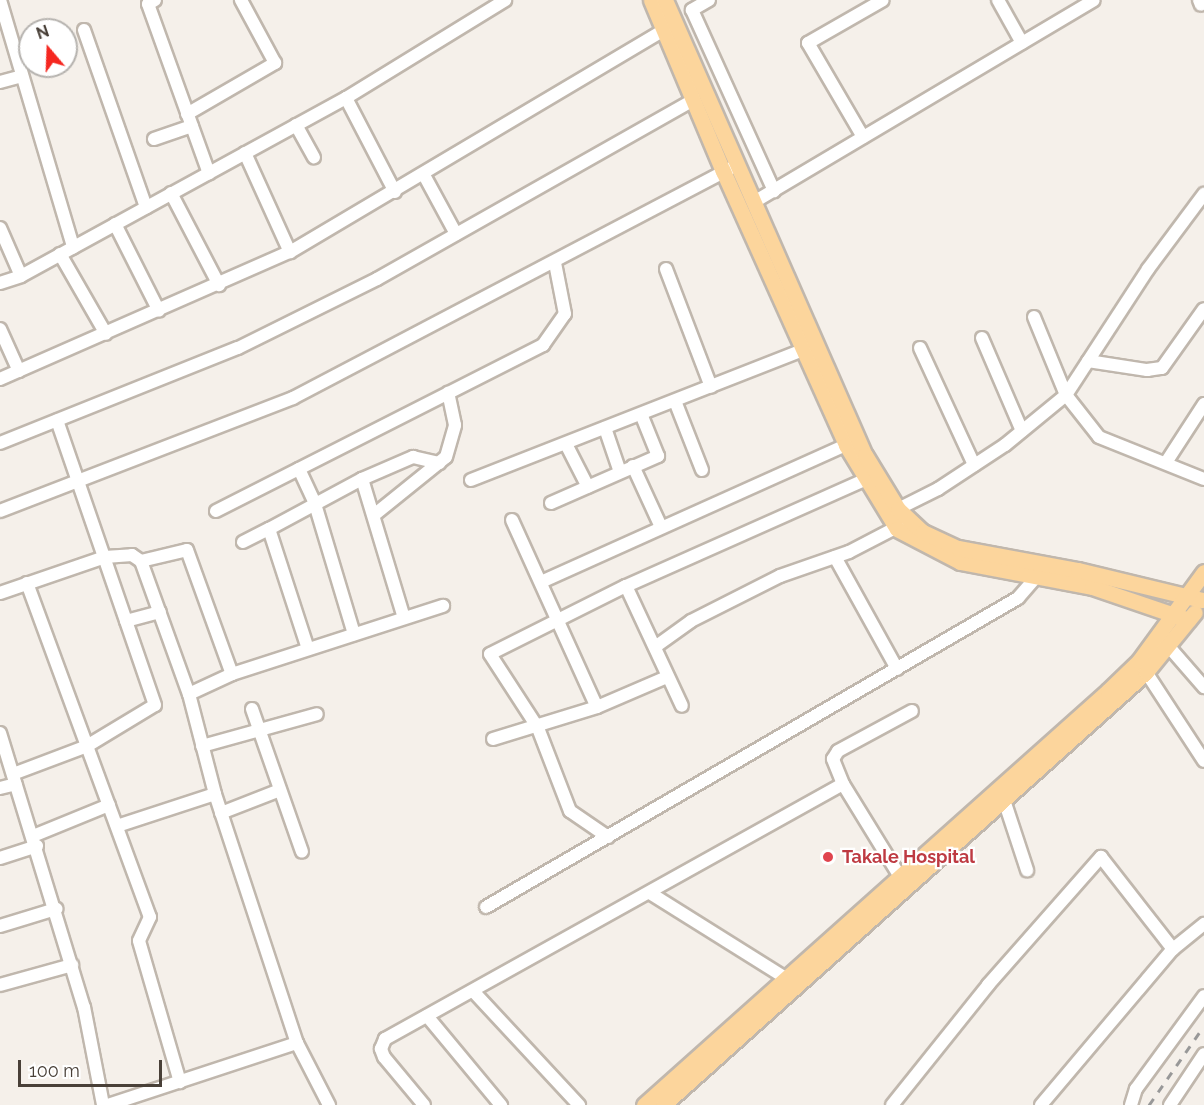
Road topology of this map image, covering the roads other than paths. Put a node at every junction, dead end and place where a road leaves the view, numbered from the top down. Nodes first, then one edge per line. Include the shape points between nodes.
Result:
1 (241, 0) edge
2 (505, 0) edge
3 (709, 0) edge
4 (883, 0) edge
5 (998, 0) edge
6 (1094, 0) edge
7 (150, 1) edge
8 (663, 3) edge
9 (1, 4) edge
10 (862, 5) edge
11 (670, 27) junction
12 (84, 30) dead end
13 (1022, 43) junction
14 (18, 62) edge
15 (18, 77) edge
16 (23, 78) edge
17 (0, 82) edge
18 (345, 98) junction
19 (693, 100) junction
20 (188, 114) junction
21 (296, 125) junction
22 (192, 126) junction
23 (863, 137) junction
24 (154, 139) dead end
25 (245, 153) junction
26 (314, 157) dead end
27 (738, 166) junction
28 (723, 171) junction
29 (209, 173) junction
30 (424, 175) junction
31 (774, 191) junction
32 (395, 192) junction
33 (171, 193) junction
34 (1204, 194) edge
35 (754, 202) junction
36 (146, 207) junction
37 (115, 224) junction
38 (0, 228) edge
39 (456, 234) junction
40 (73, 247) junction
41 (290, 252) junction
42 (60, 254) junction
43 (555, 263) junction
44 (666, 269) dead end
45 (21, 276) junction
46 (0, 283) edge
47 (219, 285) junction
48 (1204, 309) edge
49 (159, 311) junction
50 (1034, 317) dead end
51 (0, 329) edge
52 (106, 333) junction
53 (982, 338) dead end
54 (810, 347) junction
55 (920, 348) dead end
56 (1088, 361) junction
57 (19, 371) junction
58 (0, 379) edge
59 (711, 387) junction
60 (448, 393) junction
61 (1066, 394) junction
62 (675, 401) junction
63 (1204, 404) edge
64 (641, 414) junction
65 (57, 420) junction
66 (605, 428) junction
67 (1022, 431) junction
68 (0, 442) edge
69 (566, 444) junction
70 (846, 445) junction
71 (1167, 461) junction
72 (439, 463) junction
73 (974, 465) junction
74 (633, 466) junction
75 (299, 469) junction
76 (702, 470) dead end
77 (620, 472) junction
78 (362, 479) junction
79 (1204, 479) edge
80 (79, 480) junction
81 (471, 480) dead end
82 (864, 480) junction
83 (588, 487) junction
84 (551, 503) dead end
85 (315, 504) junction
86 (0, 511) edge
87 (216, 511) dead end
88 (904, 514) junction
89 (374, 515) junction
90 (512, 520) dead end
91 (660, 527) junction
92 (269, 528) junction
93 (897, 529) junction
94 (243, 542) dead end
95 (835, 556) junction
96 (105, 557) junction
97 (141, 561) junction
98 (1204, 572) edge
99 (1036, 577) junction
100 (541, 582) junction
101 (27, 584) junction
102 (626, 586) junction
103 (0, 593) edge
104 (1198, 598) edge
105 (443, 606) dead end
106 (160, 612) junction
107 (1174, 614) junction
108 (404, 618) junction
109 (558, 619) junction
110 (1189, 620) junction
111 (126, 621) junction
112 (354, 634) junction
113 (655, 647) junction
114 (1170, 648) junction
115 (308, 649) junction
116 (897, 669) junction
117 (1146, 672) junction
118 (232, 674) junction
119 (667, 677) junction
120 (1204, 687) edge
121 (189, 694) junction
122 (682, 706) dead end
123 (597, 707) junction
124 (252, 709) dead end
125 (912, 711) dead end
126 (317, 714) dead end
127 (538, 728) junction
128 (259, 731) junction
129 (0, 733) edge
130 (493, 739) dead end
131 (87, 746) junction
132 (202, 746) junction
133 (1204, 761) edge
134 (14, 779) junction
135 (843, 784) junction
136 (0, 788) edge
137 (280, 790) junction
138 (215, 794) junction
139 (1005, 803) junction
140 (109, 805) junction
141 (221, 813) junction
142 (117, 826) junction
143 (608, 837) junction
144 (35, 841) junction
145 (302, 852) dead end
146 (0, 858) edge
147 (1027, 870) dead end
148 (899, 875) junction
149 (650, 893) junction
150 (486, 907) dead end
151 (56, 909) junction
152 (1204, 924) edge
153 (0, 926) edge
154 (1173, 949) junction
155 (72, 965) junction
156 (787, 979) junction
157 (0, 985) edge
158 (473, 991) junction
159 (1204, 996) edge
160 (427, 1016) junction
161 (297, 1044) junction
162 (1204, 1054) edge
163 (180, 1082) junction
164 (894, 1104) edge
165 (103, 1105) edge
166 (108, 1105) edge
167 (329, 1105) edge
168 (424, 1105) edge
169 (501, 1105) edge
170 (579, 1105) edge
171 (644, 1105) edge
172 (663, 1105) edge
173 (1041, 1105) edge
174 (1131, 1105) edge
175 (1170, 1105) edge

1 - 20 street via 275,63
2 - 18 street
3 - 31 street via 692,10
4 - 10 street
5 - 13 street
6 - 13 street
7 - 20 street
8 - 11 main road
9 - 14 street
10 - 23 street via 808,43
11 - 19 main road
11 - 27 main road
11 - 30 street
12 - 36 street
13 - 23 street
15 - 17 street
16 - 40 street
18 - 21 street
18 - 32 street
19 - 28 main road
19 - 39 street
20 - 22 street
21 - 25 street
21 - 26 street
22 - 24 street
22 - 29 street
23 - 31 street
25 - 29 street
25 - 41 street
27 - 28 street
27 - 35 main road
28 - 43 street
28 - 54 main road
29 - 33 street
30 - 32 street
30 - 39 street
31 - 35 street
32 - 41 street
33 - 36 street
33 - 47 street
34 - 56 street via 1148,269
35 - 54 main road
36 - 37 street
37 - 40 street
37 - 49 street
38 - 45 street
39 - 65 street via 377,279 238,348
40 - 42 street
41 - 47 street
42 - 45 street
42 - 52 street
43 - 60 street via 565,314 543,345
43 - 80 street via 293,398
44 - 59 street
45 - 46 street
47 - 49 street
48 - 56 street via 1162,368 1147,370
49 - 52 street
50 - 61 street
51 - 57 street
52 - 57 street
53 - 67 street
54 - 59 street
54 - 70 main road
54 - 88 main road via 865,455
55 - 73 street
56 - 61 street
57 - 58 street
59 - 62 street
60 - 72 street via 455,425 446,457
60 - 75 street
61 - 67 street
61 - 71 street via 1099,437
62 - 64 street
62 - 76 street
63 - 71 street
64 - 66 street
64 - 74 street via 657,456
65 - 68 street
65 - 80 street
66 - 69 street
66 - 77 street
67 - 73 street
69 - 81 street
69 - 83 street
70 - 82 main road
70 - 91 street
71 - 79 street
72 - 78 street via 413,457
72 - 89 street
73 - 88 street
74 - 77 street
74 - 91 street
75 - 85 street
75 - 87 street
77 - 83 street
78 - 85 street
78 - 89 street
80 - 86 street
80 - 96 street
82 - 93 main road
82 - 102 street
83 - 84 street
85 - 92 street
85 - 112 street
88 - 93 street
88 - 104 main road via 923,532 958,549
89 - 108 street
90 - 100 street
91 - 100 street
92 - 94 street
92 - 115 street
93 - 95 street
93 - 99 main road via 960,562
95 - 113 street via 780,576 691,621
95 - 116 street
96 - 97 street via 132,555
96 - 101 street
96 - 111 street
97 - 106 street
97 - 118 street via 187,550
98 - 104 main road
99 - 107 main road via 1110,592
99 - 116 street via 1018,598
100 - 109 street
101 - 103 street
101 - 131 street
102 - 109 street
102 - 113 street
104 - 107 main road
104 - 110 main road
105 - 108 street
106 - 111 street
106 - 121 street
107 - 110 main road
107 - 148 main road via 1139,661 1108,692
108 - 112 street
109 - 123 street
109 - 127 street via 490,654
110 - 114 main road
111 - 131 street via 155,705
112 - 115 street
113 - 119 street
114 - 117 main road
114 - 120 street
115 - 118 street
116 - 143 street
117 - 133 street
117 - 139 main road
118 - 121 street
119 - 122 street
119 - 123 street
121 - 132 street
123 - 127 street
124 - 128 street
125 - 135 street via 838,751 834,767
126 - 128 street
127 - 130 street
127 - 143 street via 570,811
128 - 132 street
128 - 137 street
129 - 134 street
131 - 134 street
131 - 140 street
132 - 138 street
134 - 136 street
134 - 144 street
135 - 148 street
135 - 149 street
137 - 141 street
137 - 145 street
138 - 141 street
138 - 142 street
139 - 147 street
139 - 172 main road
140 - 142 street
140 - 144 street
141 - 161 street
142 - 163 street via 150,917 139,941
143 - 150 street
144 - 146 street
144 - 151 street
148 - 156 main road
149 - 156 street
149 - 158 street
151 - 153 street
151 - 155 street
152 - 154 street
154 - 164 street via 1101,857 988,985
154 - 173 street
155 - 157 street
155 - 165 street
156 - 171 main road
158 - 160 street
158 - 170 street
159 - 174 street via 1136,1089
160 - 168 street via 385,1039 381,1049
160 - 169 street
161 - 163 street
161 - 167 street
162 - 175 street
163 - 166 street

